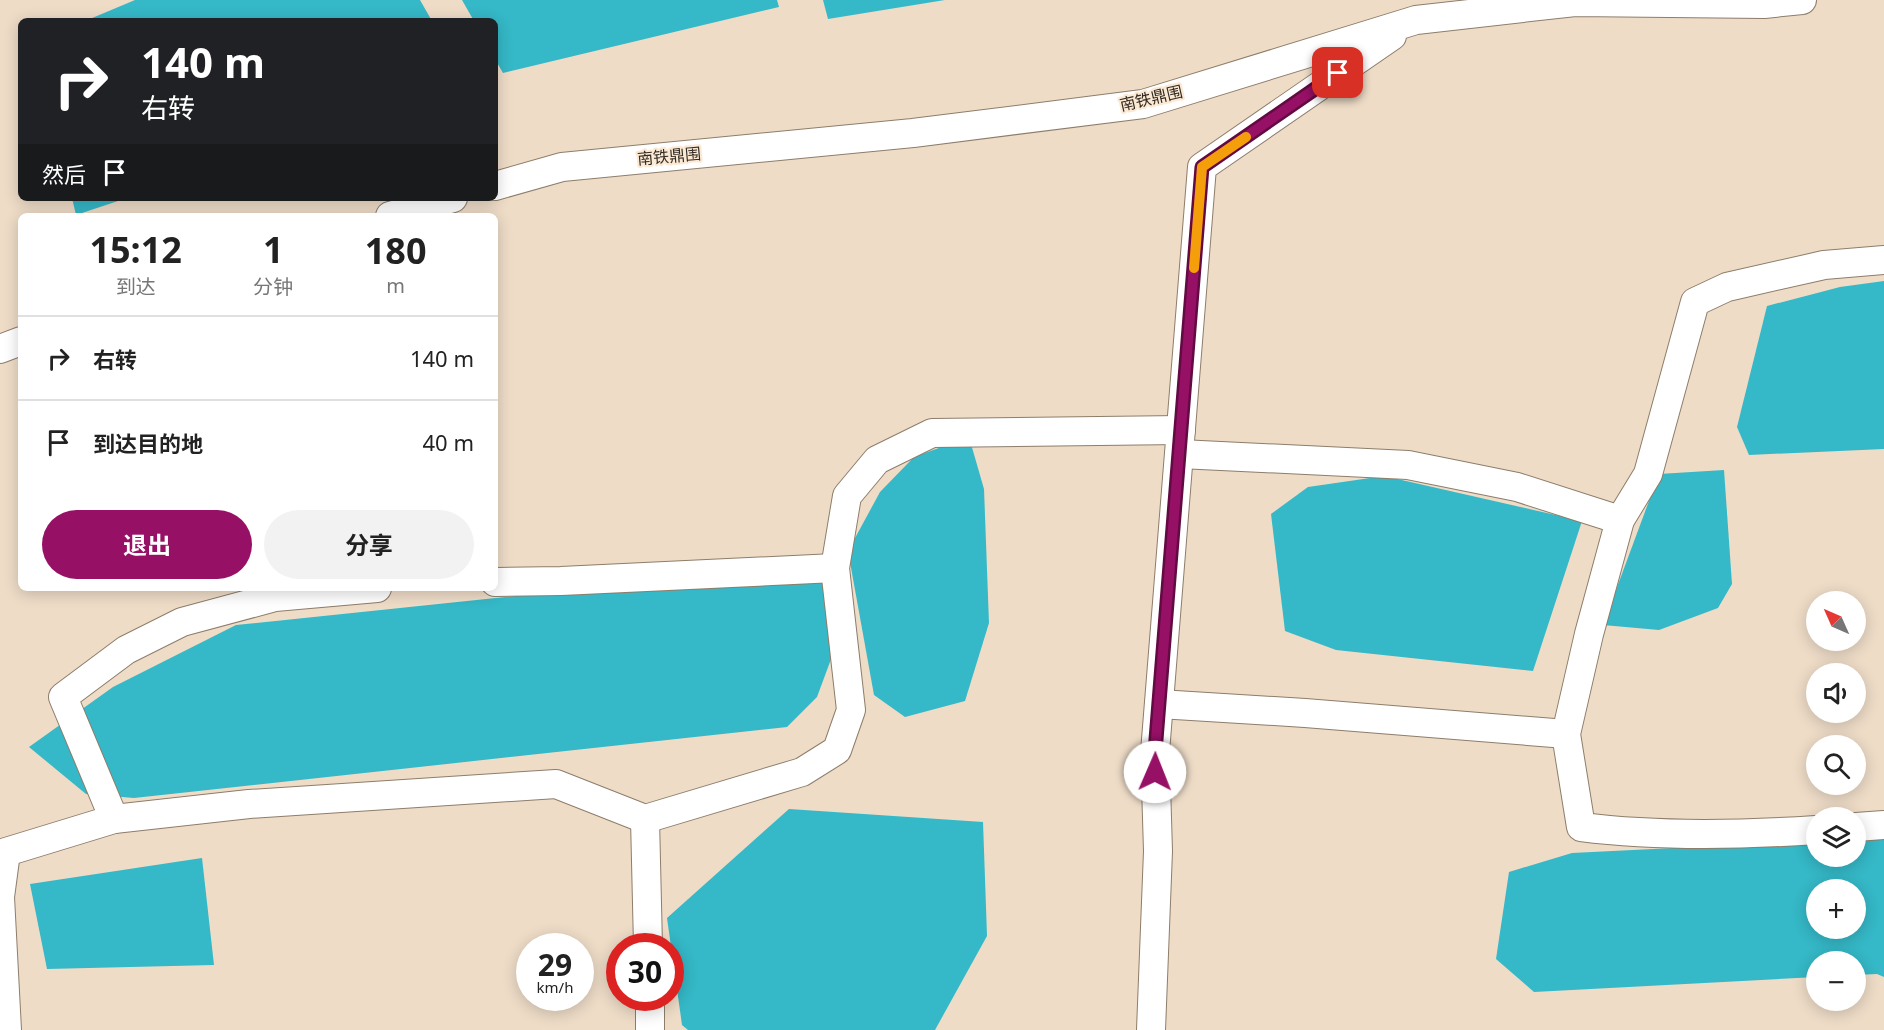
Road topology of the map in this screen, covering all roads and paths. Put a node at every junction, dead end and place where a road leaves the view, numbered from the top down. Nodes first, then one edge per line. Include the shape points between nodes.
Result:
1 (1802, 0) edge
2 (1416, 20) junction
3 (498, 185) edge
4 (442, 201) edge
5 (400, 213) edge
6 (1884, 260) edge
7 (18, 342) edge
8 (0, 349) edge
9 (1180, 442) junction
10 (1620, 520) junction
11 (835, 568) junction
12 (498, 582) edge
13 (343, 591) edge
14 (1159, 704) junction
15 (1566, 734) junction
16 (114, 819) junction
17 (645, 819) junction
18 (1884, 825) edge
19 (1866, 826) edge
20 (1806, 831) edge
21 (648, 933) edge
22 (650, 1011) edge
23 (7, 1030) edge
24 (650, 1030) edge
25 (1151, 1030) edge

1 - 2 street, 南铁鼎围 via 1764,4 1575,2
2 - 3 street, 南铁鼎围 via 1143,104 914,134 562,166
2 - 9 street via 1202,167
4 - 5 street
6 - 10 street via 1824,265 1727,287 1695,302 1648,474
7 - 8 street
9 - 10 street via 1408,465 1517,487
9 - 11 street via 932,433 877,460 847,496
9 - 14 street
10 - 15 street via 1588,634
11 - 12 street
11 - 17 street via 851,710 837,750 802,772
13 - 16 street via 275,597 182,622 126,650 63,698
14 - 15 street
14 - 25 street
15 - 20 street via 1581,827 1621,832
16 - 17 street via 249,804 556,784
16 - 23 street via 6,852 0,897
17 - 21 street
18 - 19 street
22 - 24 street

